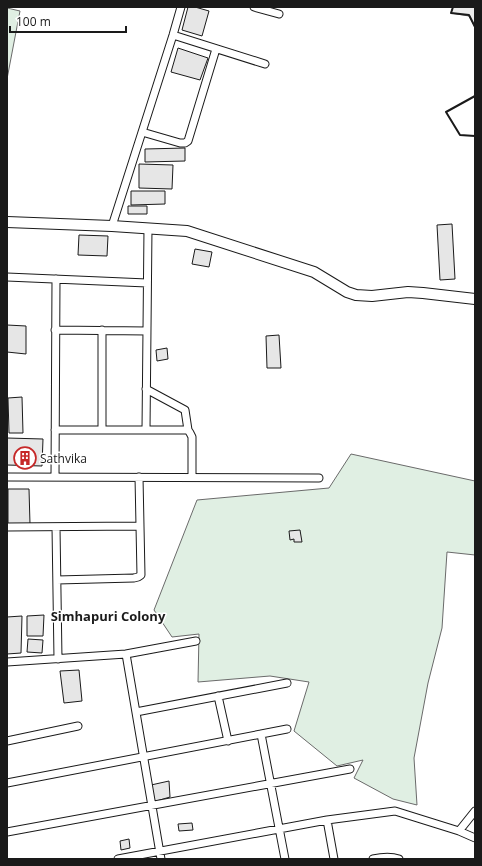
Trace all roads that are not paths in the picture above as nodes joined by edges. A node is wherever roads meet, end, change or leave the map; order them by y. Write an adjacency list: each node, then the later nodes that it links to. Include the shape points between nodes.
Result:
1 (181, 7): 4 (street)
2 (254, 7): 3 (street)
3 (279, 14)
4 (173, 35): 5 (street); 7 (street)
5 (216, 49): 6 (street); 7 (street, via 188,141 180,143)
6 (265, 64)
7 (142, 132): 9 (street)
8 (7, 222): 9 (street)
9 (112, 226): 10 (street)
10 (148, 228): 13 (street); 14 (street, via 187,231 305,268 356,295 408,292)
11 (7, 277): 12 (street)
12 (56, 279): 13 (street); 15 (street)
13 (147, 283): 17 (street)
14 (475, 299)
15 (56, 330): 16 (street); 19 (street)
16 (102, 330): 17 (street); 20 (street)
17 (147, 331): 18 (street)
18 (146, 389): 21 (street); 22 (street, via 185,410)
19 (55, 430): 20 (street); 24 (street)
20 (102, 430): 21 (street)
21 (146, 430): 22 (street)
22 (188, 430): 26 (street, via 192,437)
23 (7, 477): 24 (street)
24 (55, 477): 25 (street)
25 (139, 477): 26 (street); 28 (street)
26 (192, 478): 27 (street)
27 (320, 478)
28 (140, 526): 30 (street); 31 (street, via 141,575 138,577)
29 (7, 527): 30 (street)
30 (56, 527): 31 (street)
31 (57, 580): 34 (street)
32 (196, 642): 33 (street)
33 (126, 654): 34 (street); 38 (street)
34 (58, 659): 35 (street)
35 (7, 662)
36 (287, 683): 37 (street)
37 (218, 696): 38 (street); 43 (street)
38 (136, 712): 44 (street)
39 (78, 726): 42 (street)
40 (287, 730): 41 (street)
41 (261, 734): 43 (street); 47 (street)
42 (7, 741)
43 (228, 741): 44 (street)
44 (144, 757): 46 (street); 48 (street)
45 (350, 768): 47 (street)
46 (7, 783)
47 (270, 783): 48 (street); 51 (street)
48 (152, 805): 53 (street); 55 (street)
49 (475, 811): 52 (street)
50 (327, 820): 51 (street); 52 (street, via 395,811); 59 (street)
51 (279, 829): 55 (street); 58 (street)
52 (459, 831): 54 (street)
53 (7, 832)
54 (475, 838)
55 (160, 851): 56 (street); 57 (street)
56 (118, 859)
57 (161, 859)
58 (285, 859)
59 (334, 859)
60 (373, 859): 61 (street)
61 (399, 859)

